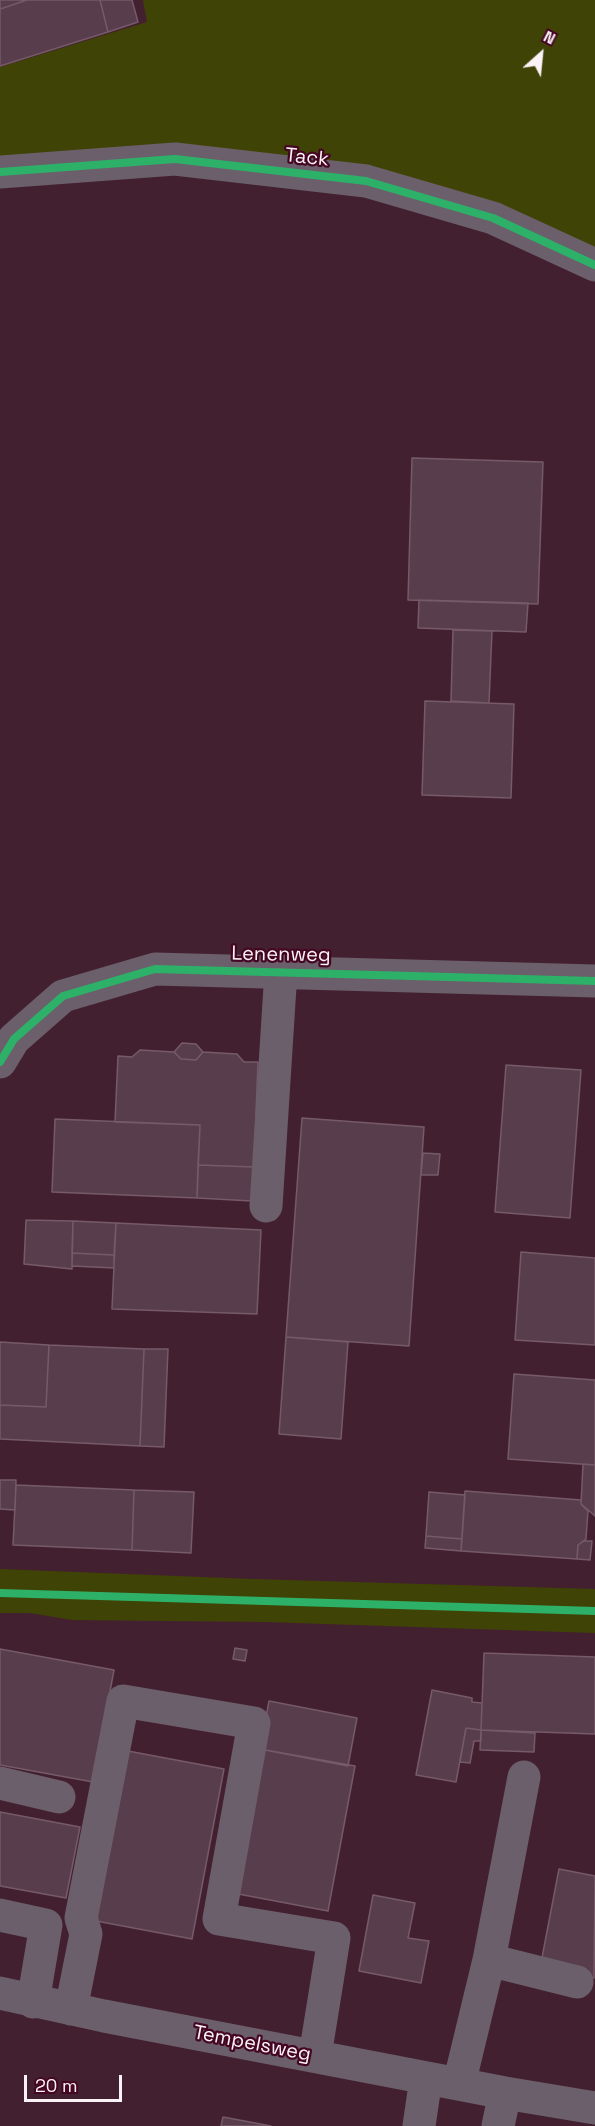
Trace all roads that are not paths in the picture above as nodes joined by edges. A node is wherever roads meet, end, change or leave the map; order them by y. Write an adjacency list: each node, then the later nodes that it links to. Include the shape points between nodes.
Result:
1 (0, 172): 2 (street, Tack, via 175,159 366,181 493,218)
2 (595, 265)
3 (281, 971): 4 (street, Lenenweg); 5 (street, Lenenweg, via 155,969 63,996); 7 (street)
4 (595, 981)
5 (13, 1025): 6 (street, Lenenweg, via 14,1039)
6 (0, 1062)
7 (266, 1206)
8 (524, 1777): 12 (street)
9 (0, 1784): 10 (street)
10 (59, 1797)
11 (0, 1915): 15 (street, via 46,1924)
12 (489, 1960): 13 (street); 19 (street)
13 (577, 1982)
14 (0, 1993): 15 (street, Tempelsweg)
15 (33, 2002): 16 (street, Tempelsweg)
16 (70, 2009): 17 (street, Tempelsweg); 17 (street, via 86,1934 81,1918 123,1701 254,1723 219,1919 334,1938)
17 (315, 2056): 18 (street, Tempelsweg)
18 (426, 2078): 19 (street, Tempelsweg); 22 (street)
19 (459, 2084): 20 (street, Tempelsweg)
20 (504, 2093): 21 (street, Tempelsweg); 23 (street)
21 (595, 2108)
22 (419, 2126)
23 (498, 2126)

